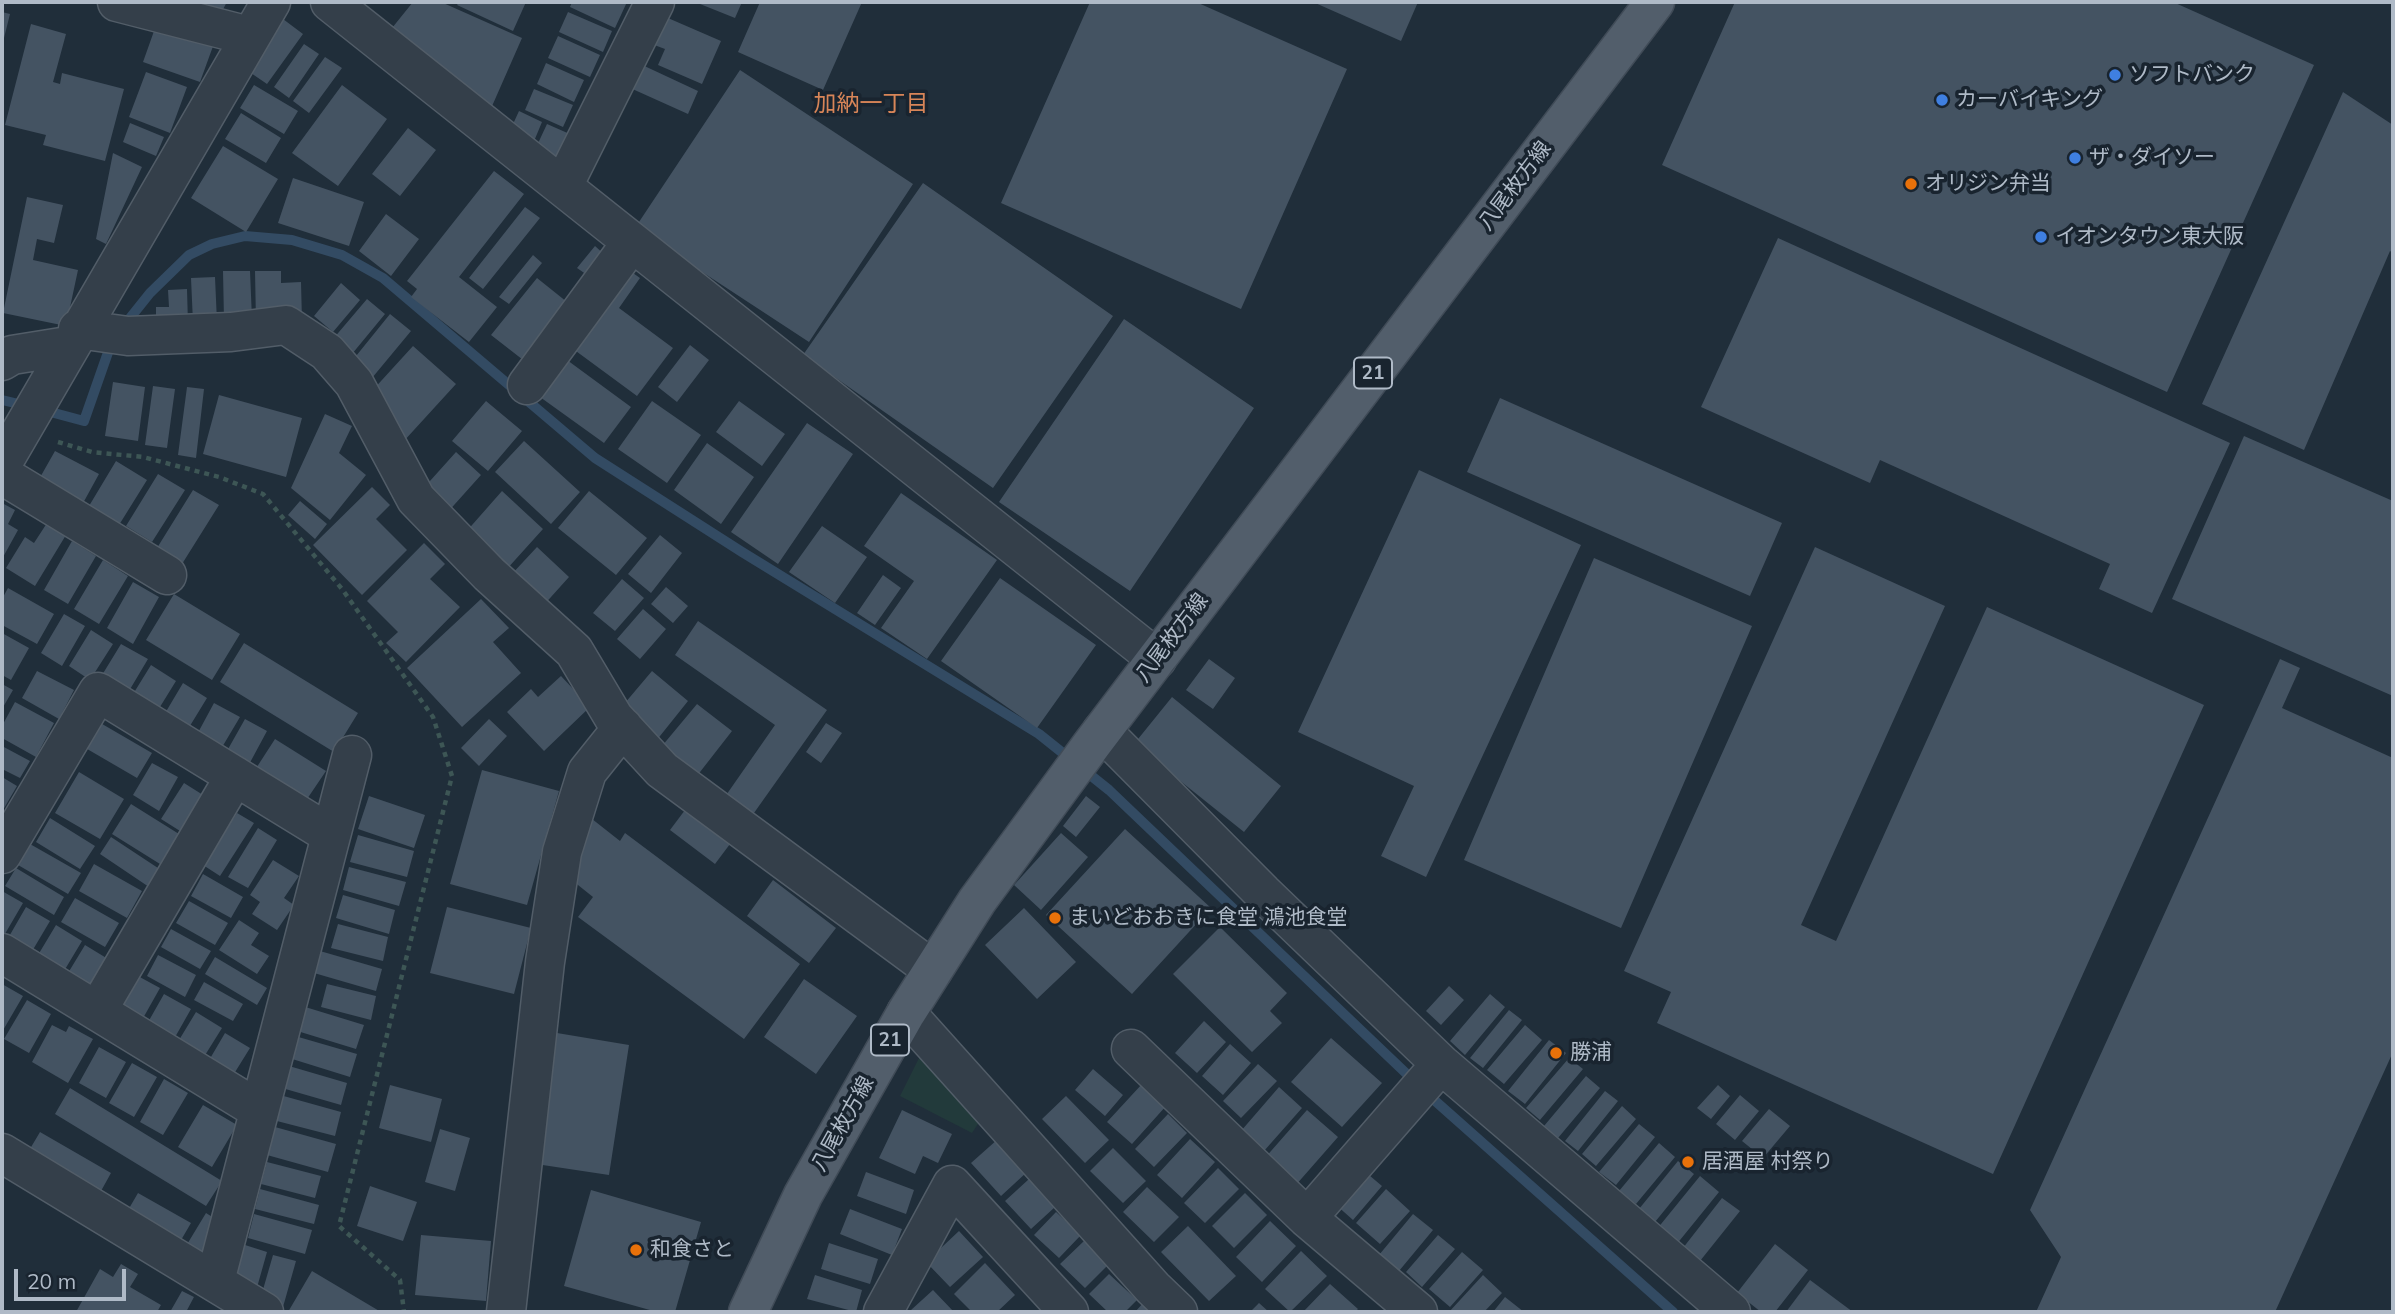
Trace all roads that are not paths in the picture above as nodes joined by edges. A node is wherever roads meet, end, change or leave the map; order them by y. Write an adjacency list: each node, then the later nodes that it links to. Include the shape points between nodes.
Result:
1 (117, 2): 6 (street)
2 (271, 2): 7 (street)
3 (330, 2): 8 (street)
4 (655, 2): 8 (street)
5 (1655, 2): 16 (main road, 八尾枚方線 / 21)
6 (166, 8): 7 (street)
7 (249, 36): 10 (street)
8 (563, 186): 9 (street)
9 (632, 242): 12 (street); 16 (street)
10 (94, 336): 11 (street); 13 (street); 17 (street, via 231,332 286,325 327,352 354,383 416,499 489,575 573,651)
11 (5, 356)
12 (527, 385)
13 (2, 464)
14 (2, 475): 15 (street)
15 (167, 575)
16 (1157, 659): 18 (main road, 八尾枚方線 / 21)
17 (623, 727): 24 (street, via 662,770); 34 (street, via 587,772 562,852 545,962)
18 (1097, 738): 24 (main road, 八尾枚方線 / 21, via 977,901); 28 (street)
19 (352, 755): 21 (street)
20 (235, 776): 21 (street); 22 (street, via 98,692); 25 (street)
21 (331, 835): 29 (street)
22 (2, 854)
23 (2, 953): 25 (street)
24 (933, 970): 26 (main road, 八尾枚方線 / 21)
25 (97, 1011): 29 (street)
26 (906, 1013): 35 (main road, 八尾枚方線 / 21, via 803,1195); 38 (street)
27 (1131, 1049): 31 (street)
28 (1439, 1066): 31 (street); 40 (street)
29 (259, 1110): 32 (street)
30 (2, 1153): 32 (street)
31 (1307, 1218): 39 (street)
32 (215, 1281): 33 (street)
33 (264, 1312)
34 (506, 1312)
35 (748, 1312)
36 (883, 1312): 37 (street, via 952,1185)
37 (1069, 1312)
38 (1178, 1312)
39 (1418, 1312)
40 (1731, 1312)

